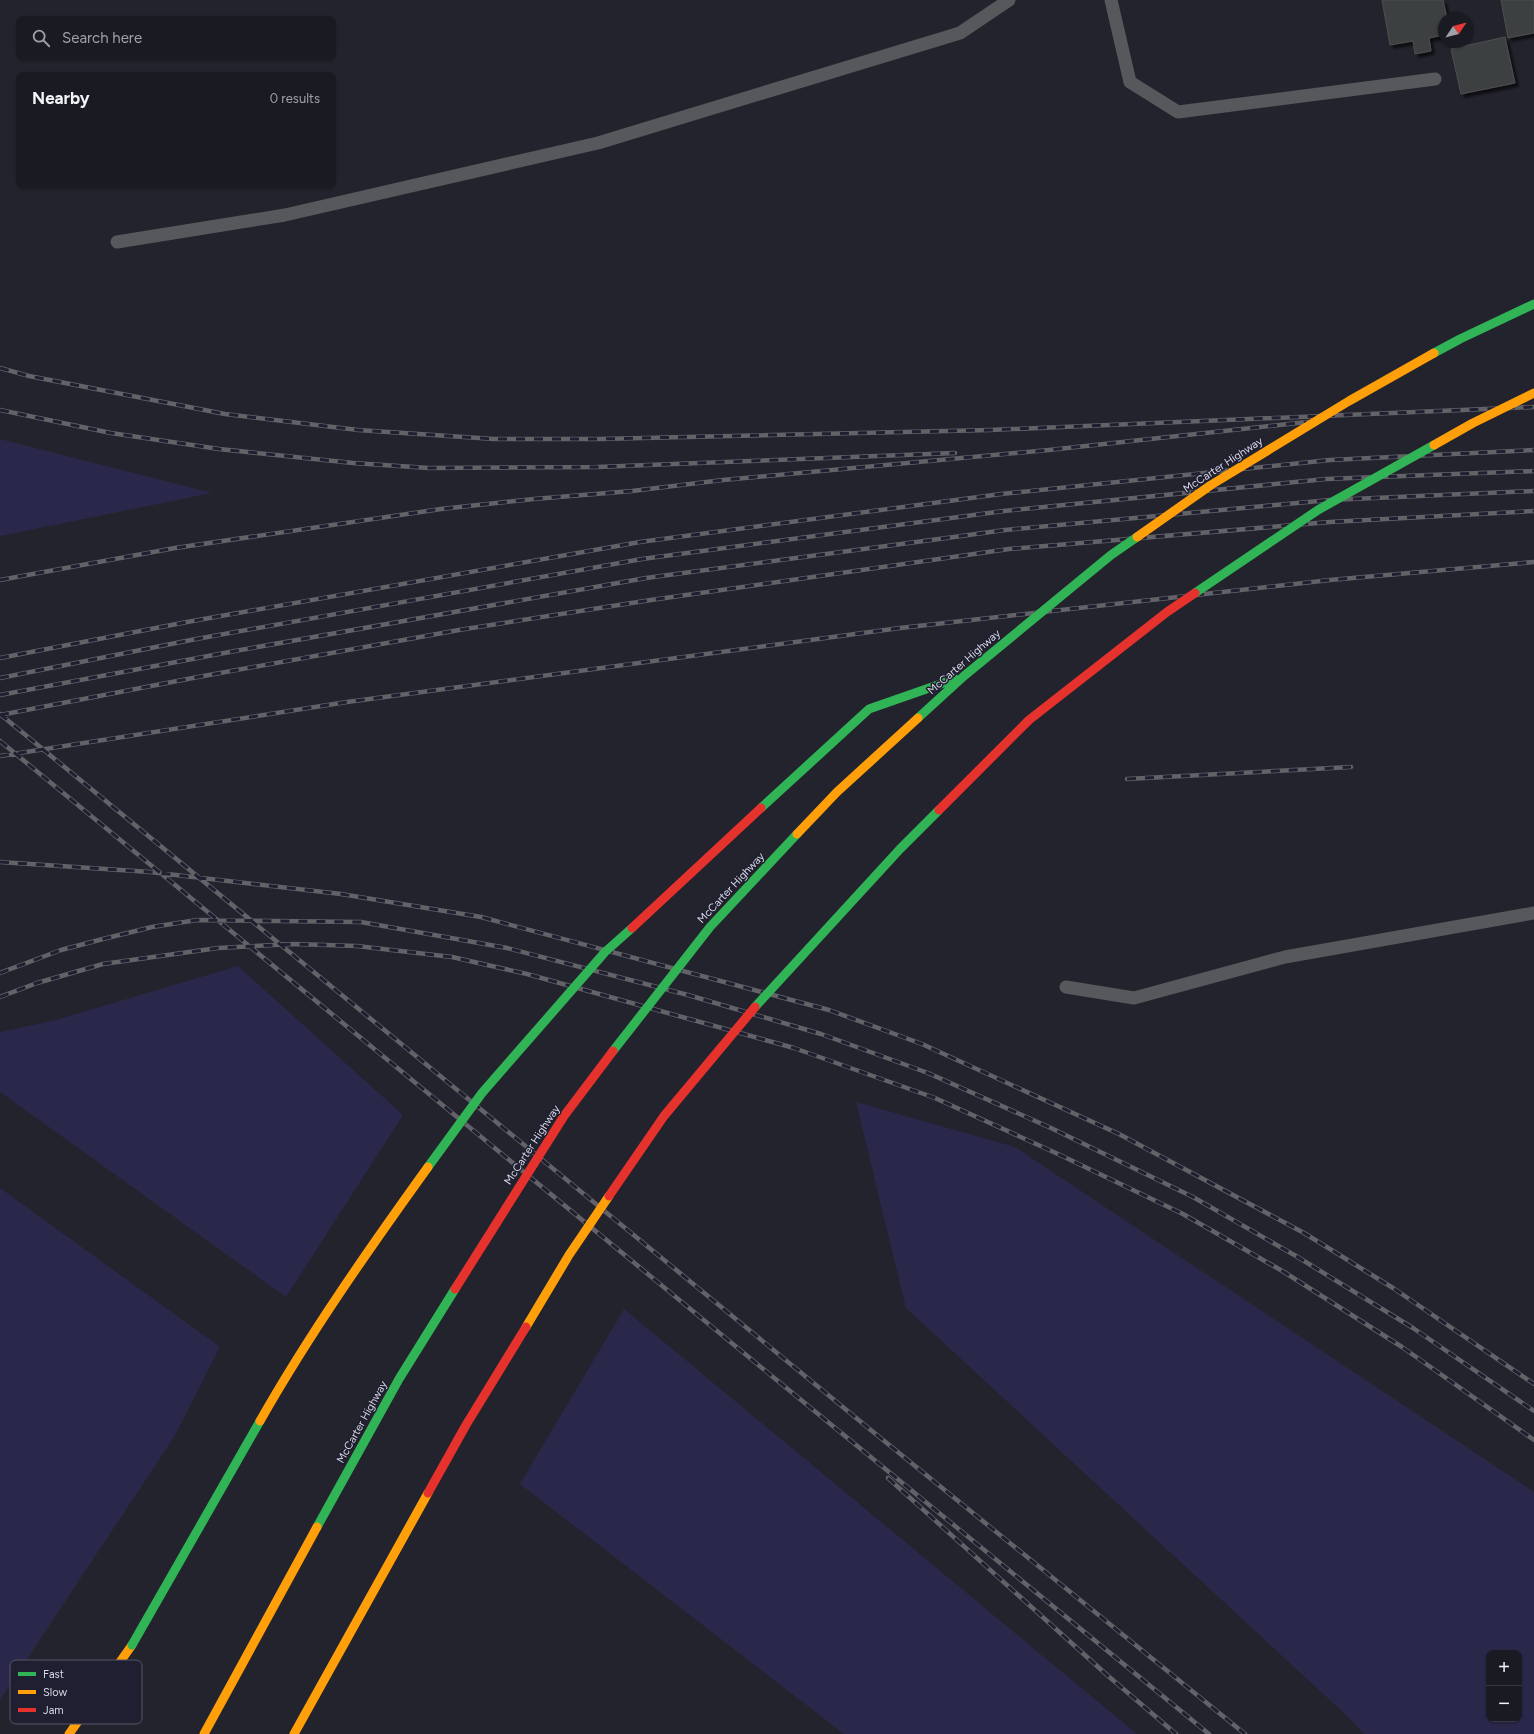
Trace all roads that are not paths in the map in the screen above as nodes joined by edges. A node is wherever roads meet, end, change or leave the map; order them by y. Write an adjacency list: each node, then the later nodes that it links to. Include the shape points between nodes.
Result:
1 (1009, 0): 4 (lane, via 960,33 598,143 285,215)
2 (1111, 0): 3 (lane, via 1130,82 1178,112)
3 (1435, 79)
4 (117, 242)
5 (1534, 304): 7 (highway, McCarter Highway, bridge, via 1460,339 1348,401 1211,485 1111,555)
6 (1534, 393): 16 (highway, bridge, via 1473,423 1318,510 1167,612 1029,720 900,849 774,984 664,1116 569,1255 466,1424)
7 (964, 676): 10 (highway, bridge, via 869,709 605,952 482,1093 377,1237 281,1384); 15 (highway, McCarter Highway, bridge, via 837,792 710,927 634,1021 564,1116 399,1379)
8 (1534, 914): 9 (lane, via 1285,957 1134,998)
9 (1066, 987)
10 (132, 1646): 11 (highway); 12 (highway)
11 (122, 1660)
12 (124, 1660)
13 (76, 1724): 14 (highway)
14 (69, 1734)
15 (204, 1734)
16 (294, 1734)

